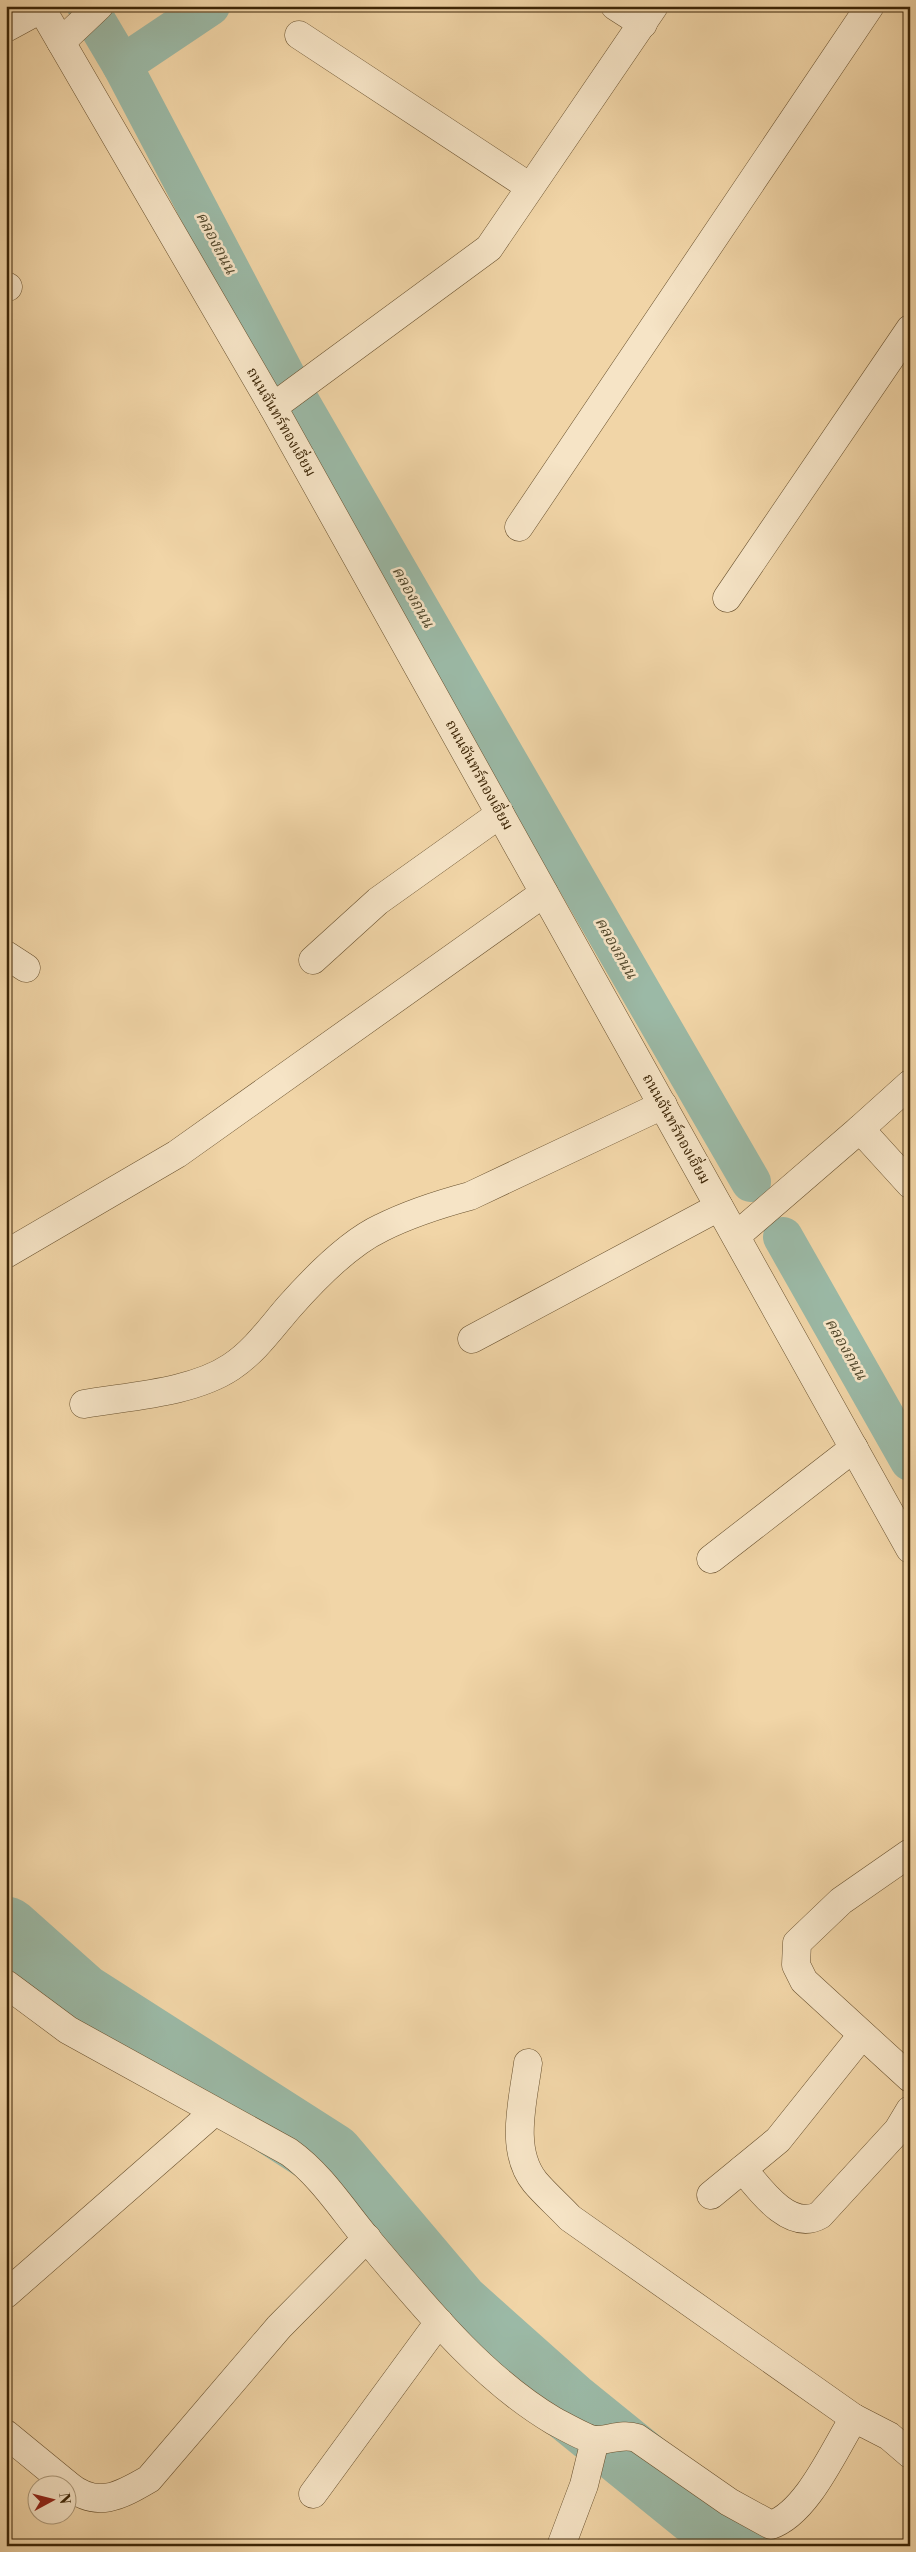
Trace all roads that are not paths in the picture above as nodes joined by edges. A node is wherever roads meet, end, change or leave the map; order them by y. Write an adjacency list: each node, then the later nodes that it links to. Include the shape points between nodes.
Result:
1 (615, 6): 5 (street)
2 (870, 6): 12 (street)
3 (40, 8): 6 (street); 8 (street, ถนนจันทร์ทองเอี่ยม)
4 (90, 14): 8 (street)
5 (648, 15): 9 (street)
6 (6, 28)
7 (299, 35): 9 (street)
8 (60, 42): 11 (street, ถนนจันทร์ทองเอี่ยม)
9 (530, 187): 11 (street, via 489,248)
10 (910, 329): 13 (street)
11 (273, 407): 14 (street, ถนนจันทร์ทองเอี่ยม)
12 (519, 527)
13 (726, 598)
14 (500, 814): 15 (street, ถนนจันทร์ทองเอี่ยม); 16 (street, via 378,901)
15 (544, 893): 18 (street, ถนนจันทร์ทองเอี่ยม); 23 (street, via 177,1154)
16 (313, 960)
17 (910, 1084): 19 (street)
18 (663, 1105): 21 (street, ถนนจันทร์ทองเอี่ยม); 25 (street, via 470,1196 379,1229 344,1254 289,1307 253,1349 230,1368 174,1388)
19 (860, 1130): 20 (street); 22 (street)
20 (910, 1184)
21 (719, 1207): 22 (street, ถนนจันทร์ทองเอี่ยม); 24 (street)
22 (736, 1236): 26 (street, ถนนจันทร์ทองเอี่ยม)
23 (6, 1254)
24 (472, 1339)
25 (84, 1404)
26 (854, 1448): 27 (street, ถนนจันทร์ทองเอี่ยม); 28 (street)
27 (910, 1549)
28 (711, 1559)
29 (910, 1853): 31 (street, via 841,1901 796,1943 796,1965 804,1981)
30 (6, 1984): 35 (street, via 68,2030)
31 (862, 2035): 33 (street); 36 (street, via 778,2140)
32 (528, 2063): 41 (street, via 520,2125 522,2157 534,2181 570,2218)
33 (910, 2078)
34 (910, 2110): 36 (street, via 898,2130 820,2215 811,2220 795,2218 769,2201)
35 (214, 2112): 38 (street, via 309,2166); 39 (street)
36 (742, 2169): 37 (street)
37 (712, 2195)
38 (367, 2238): 40 (street); 46 (street, via 279,2327 149,2479 110,2498 91,2498)
39 (6, 2294)
40 (439, 2322): 43 (street, via 511,2392 556,2421); 47 (street)
41 (854, 2418): 43 (street, via 806,2497 783,2521 771,2525 730,2502 631,2436); 44 (street, via 889,2436)
42 (6, 2434): 45 (street)
43 (597, 2439): 48 (street)
44 (910, 2454)
45 (54, 2474)
46 (78, 2492)
47 (313, 2494)
48 (561, 2546)

